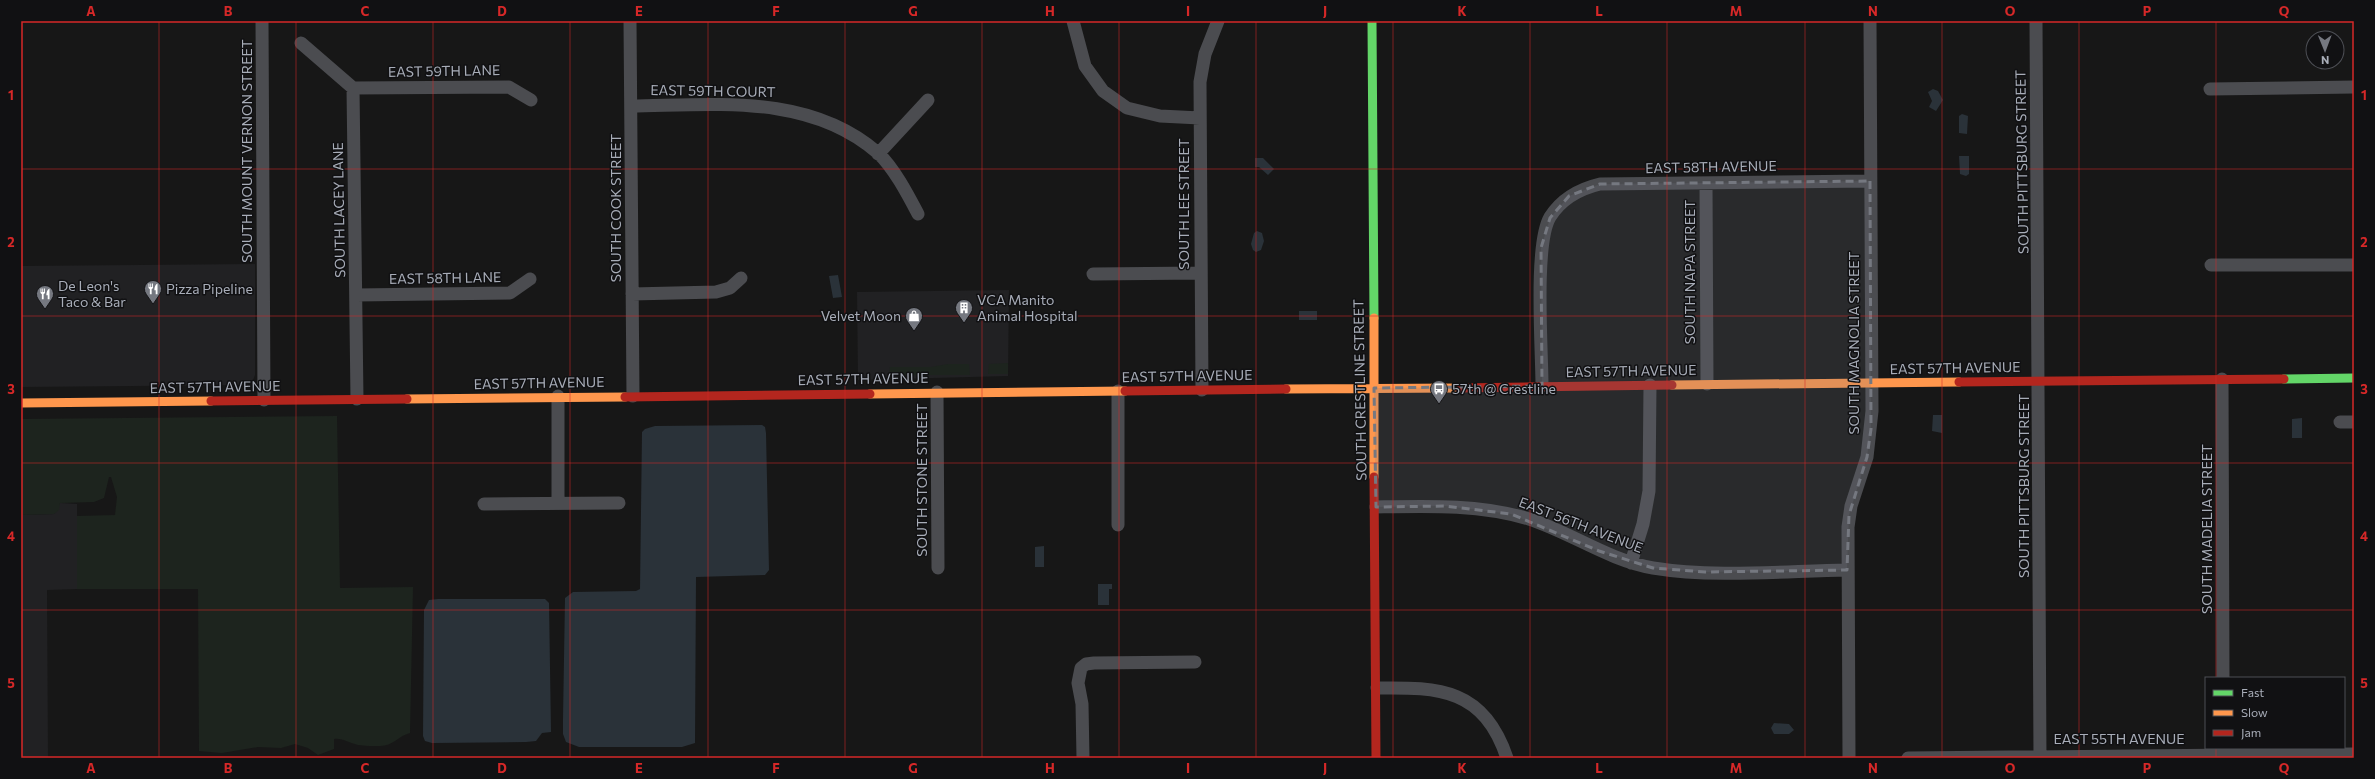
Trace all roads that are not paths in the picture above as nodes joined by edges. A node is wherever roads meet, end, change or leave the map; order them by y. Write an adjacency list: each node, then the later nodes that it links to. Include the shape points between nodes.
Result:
1 (262, 21): 42 (street, SOUTH MOUNT VERNON STREET)
2 (630, 21): 14 (street, SOUTH COOK STREET)
3 (1073, 21): 15 (street, via 1085,66 1104,91 1127,108 1160,116)
4 (1218, 21): 15 (street, SOUTH LEE STREET, via 1209,40 1201,69)
5 (1372, 21): 35 (main road, SOUTH CRESTLINE STREET)
6 (1870, 21): 17 (street, SOUTH MAGNOLIA STREET)
7 (2036, 21): 30 (street, SOUTH PITTSBURG STREET)
8 (301, 43): 10 (street)
9 (2354, 87): 11 (street)
10 (353, 88): 12 (street, EAST 59TH LANE, via 509,87); 27 (street, SOUTH LACEY LANE)
11 (2210, 89)
12 (531, 100)
13 (928, 100): 16 (street)
14 (631, 106): 16 (street, EAST 59TH COURT, via 723,105 785,108 839,128); 26 (street, SOUTH COOK STREET)
15 (1200, 118): 22 (street, SOUTH LEE STREET)
16 (878, 154): 19 (street, EAST 59TH COURT)
17 (1870, 180): 18 (street, EAST 58TH AVENUE); 31 (street, SOUTH MAGNOLIA STREET)
18 (1706, 184): 32 (street, SOUTH NAPA STREET); 34 (street, EAST 58TH AVENUE, via 1600,184 1578,191 1559,206 1547,224 1541,248)
19 (918, 214)
20 (2211, 264): 21 (street)
21 (2354, 265)
22 (1201, 273): 23 (street); 36 (street, SOUTH LEE STREET)
23 (1093, 274)
24 (741, 278): 26 (street, via 730,288 716,292)
25 (530, 279): 27 (street, EAST 58TH LANE, via 510,293)
26 (632, 294): 40 (street, SOUTH COOK STREET)
27 (356, 295): 41 (street, SOUTH LACEY LANE)
28 (2354, 378): 29 (main road, EAST 57TH AVENUE)
29 (2222, 379): 30 (main road, EAST 57TH AVENUE); 55 (street, SOUTH MADELIA STREET)
30 (2040, 381): 31 (main road, EAST 57TH AVENUE); 59 (street, SOUTH PITTSBURG STREET)
31 (1872, 383): 32 (main road, EAST 57TH AVENUE); 53 (street, SOUTH MAGNOLIA STREET, via 1871,429 1867,457 1849,515)
32 (1707, 384): 33 (main road, EAST 57TH AVENUE)
33 (1650, 385): 34 (main road, EAST 57TH AVENUE); 51 (street, via 1649,490 1643,524)
34 (1542, 386): 35 (main road, EAST 57TH AVENUE)
35 (1374, 388): 36 (main road, EAST 57TH AVENUE); 49 (main road, SOUTH CRESTLINE STREET)
36 (1202, 390): 37 (main road, EAST 57TH AVENUE)
37 (1118, 391): 38 (main road, EAST 57TH AVENUE); 50 (street)
38 (937, 392): 40 (main road, EAST 57TH AVENUE); 52 (street, SOUTH STONE STREET)
39 (558, 396): 40 (main road, EAST 57TH AVENUE); 41 (main road, EAST 57TH AVENUE); 46 (street)
40 (633, 396)
41 (357, 399): 42 (main road, EAST 57TH AVENUE)
42 (264, 400): 43 (main road, EAST 57TH AVENUE)
43 (21, 403)
44 (2340, 422): 45 (street)
45 (2354, 422)
46 (558, 503): 47 (street); 48 (street)
47 (619, 503)
48 (484, 504)
49 (1376, 507): 51 (street, EAST 56TH AVENUE, via 1445,506 1512,514); 56 (main road, SOUTH CRESTLINE STREET)
50 (1118, 525)
51 (1631, 562): 53 (street, EAST 56TH AVENUE, via 1653,568 1705,572)
52 (938, 568)
53 (1847, 570): 63 (street, SOUTH MAGNOLIA STREET)
54 (1195, 662): 60 (street, via 1094,663 1081,668 1078,683 1082,704)
55 (2223, 677)
56 (1377, 688): 61 (main road, SOUTH CRESTLINE STREET); 62 (street, via 1424,687 1453,694 1479,711 1491,725)
57 (2223, 753): 58 (street, EAST 55TH AVENUE); 59 (street, EAST 55TH AVENUE)
58 (2354, 754)
59 (2040, 757): 64 (street, EAST 55TH AVENUE)
60 (1083, 758)
61 (1376, 758)
62 (1507, 758)
63 (1849, 758)
64 (1908, 758)

